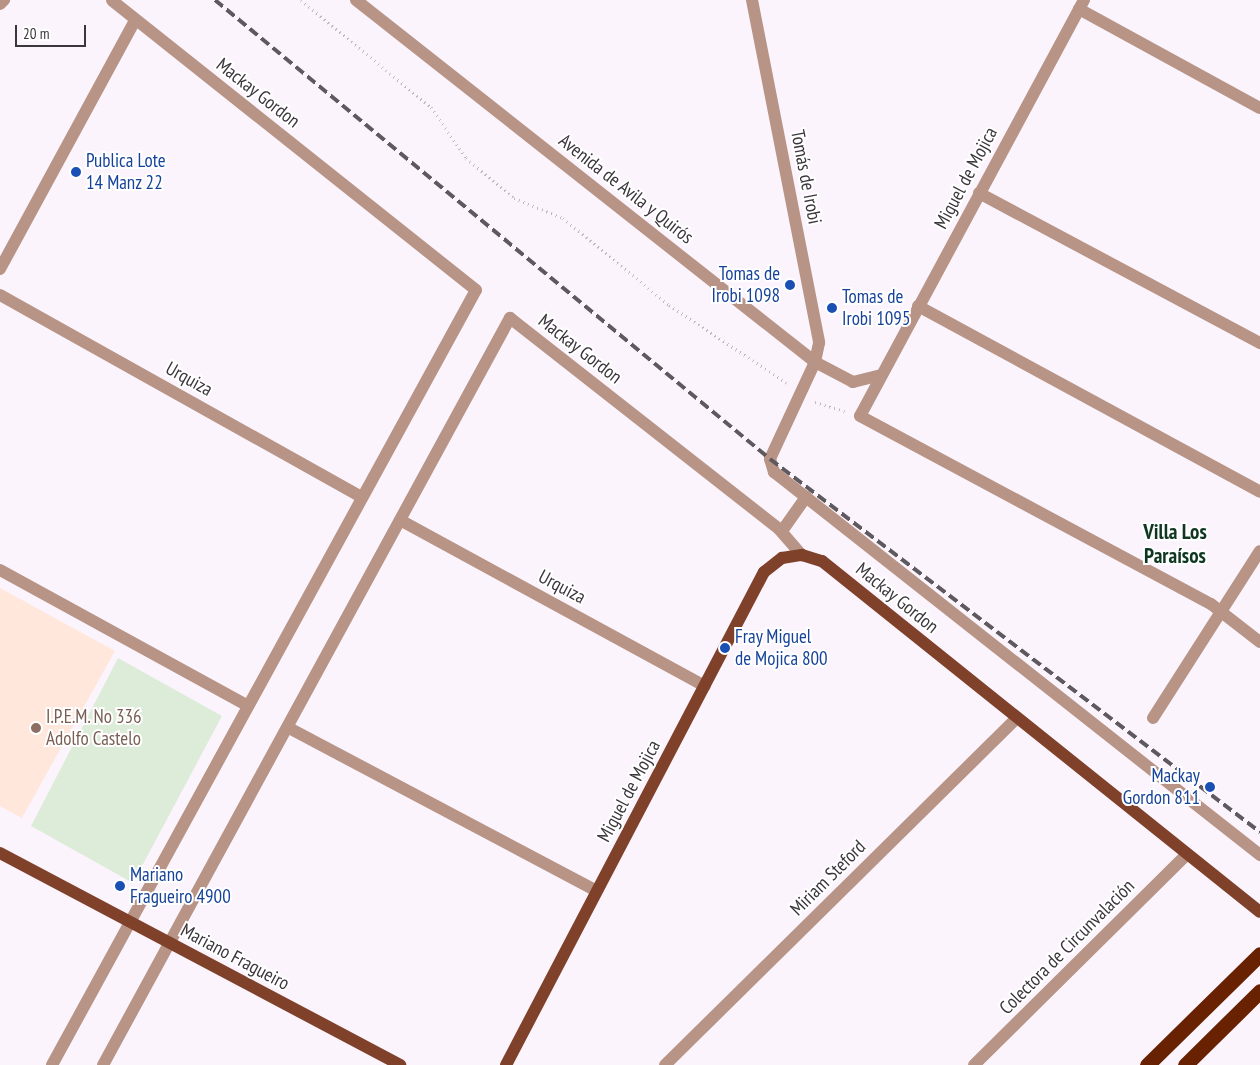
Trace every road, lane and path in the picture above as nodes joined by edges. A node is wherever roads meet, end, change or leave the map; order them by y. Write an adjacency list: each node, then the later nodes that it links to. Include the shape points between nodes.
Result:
1 (4, 0): 6 (street)
2 (112, 0): 8 (street, Mackay Gordon)
3 (301, 0): 17 (path, via 431,107 466,158 514,198 563,218 670,305)
4 (356, 0): 15 (street, Avenida de Avila y Quirós)
5 (752, 0): 15 (street, Tomás de Irobi, via 819,343)
6 (0, 4)
7 (1081, 5): 9 (street); 10 (street, Miguel de Mojica)
8 (135, 20): 11 (street); 20 (street, Mackay Gordon, via 476,290)
9 (1260, 108)
10 (979, 193): 13 (street, Miguel de Mojica); 14 (street)
11 (0, 269)
12 (0, 295): 20 (street, Urquiza)
13 (918, 306): 16 (street, Miguel de Mojica); 19 (street)
14 (1260, 343)
15 (815, 362): 16 (street, Avenida de Avila y Quirós, via 853,382); 17 (street, Tomás de Irobi)
16 (881, 375): 18 (street, Miguel de Mojica)
17 (801, 393): 18 (path, via 816,403); 21 (street, Tomás de Irobi, via 770,459 774,472)
18 (860, 416): 27 (street)
19 (1260, 492)
20 (360, 496): 30 (street)
21 (806, 497): 23 (street); 36 (street, Tomás de Irobi)
22 (400, 520): 23 (street, Mackay Gordon, via 510,318); 29 (street, Urquiza); 33 (street)
23 (782, 531): 25 (street, Mackay Gordon)
24 (1260, 551): 27 (street)
25 (802, 555): 29 (main road, Miguel de Mojica, via 782,558 764,572); 31 (main road, Mackay Gordon, via 822,561)
26 (0, 570): 30 (street)
27 (1223, 613): 28 (street); 32 (street)
28 (1260, 642)
29 (706, 686): 37 (main road, Miguel de Mojica)
30 (248, 706): 39 (street)
31 (1018, 718): 35 (main road, Mackay Gordon); 47 (street, Miriam Steford)
32 (1153, 718)
33 (289, 728): 37 (street); 40 (street)
34 (0, 853): 39 (main road, Mariano Fragueiro)
35 (1186, 855): 38 (main road, Mackay Gordon); 48 (street, Colectora de Circunvalación)
36 (1260, 855)
37 (597, 891): 46 (main road, Miguel de Mojica)
38 (1260, 912)
39 (130, 924): 40 (main road, Mariano Fragueiro); 43 (street)
40 (171, 944): 44 (street); 45 (main road, Mariano Fragueiro)
41 (1260, 954): 49 (highway)
42 (1260, 991): 50 (highway)
43 (52, 1065)
44 (103, 1065)
45 (400, 1065)
46 (506, 1065)
47 (665, 1065)
48 (974, 1065)
49 (1147, 1065)
50 (1185, 1065)

